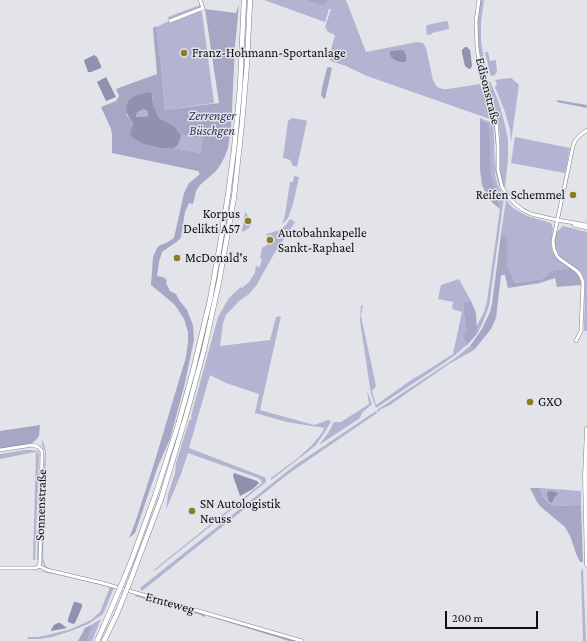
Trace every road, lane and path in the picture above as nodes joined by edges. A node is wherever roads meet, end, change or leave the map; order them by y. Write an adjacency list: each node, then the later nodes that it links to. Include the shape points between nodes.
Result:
1 (200, 0): 5 (street, via 203,8)
2 (244, 0): 16 (highway, bridge, via 240,83 226,209 193,372 153,503)
3 (250, 0): 17 (highway, bridge, via 247,63 234,197 204,350 161,499)
4 (479, 0): 7 (street, Edisonstraße, via 476,21 477,48 481,73 496,120 500,180 515,204 531,214)
5 (170, 21)
6 (587, 130): 7 (street, via 575,140)
7 (557, 220): 8 (street, Edisonstraße); 9 (street, Edisonstraße); 10 (street, via 553,241 555,252 560,259 577,271 583,282 581,332)
8 (587, 225)
9 (587, 228)
10 (576, 341)
11 (587, 429): 13 (main road)
12 (0, 450): 14 (street, Sonnenstraße, via 33,445 42,451)
13 (587, 565)
14 (39, 566): 15 (street); 18 (street, Ernteweg)
15 (0, 568)
16 (97, 641)
17 (104, 641)
18 (302, 641)

